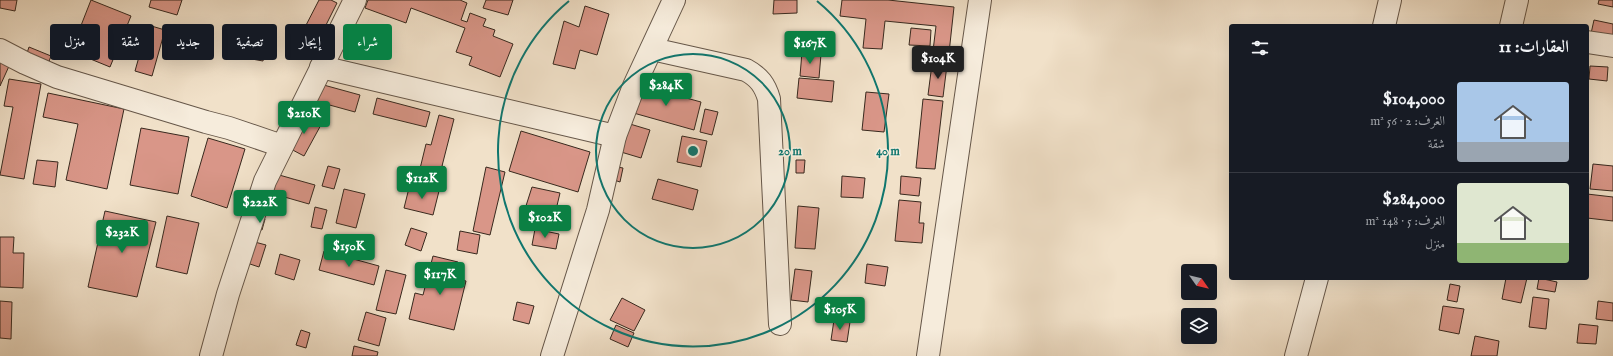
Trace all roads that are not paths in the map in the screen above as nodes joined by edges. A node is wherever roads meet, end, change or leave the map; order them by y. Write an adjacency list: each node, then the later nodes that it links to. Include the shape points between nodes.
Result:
1 (355, 0): 12 (street)
2 (674, 0): 10 (street)
3 (980, 0): 19 (street)
4 (1390, 0): 6 (street)
5 (1517, 0): 7 (street)
6 (1384, 24)
7 (1511, 24)
8 (1589, 42): 9 (street)
9 (1613, 46)
10 (652, 49): 13 (street, via 634,86); 16 (street, via 746,70 756,75 763,83 769,99)
11 (0, 50): 14 (street, via 57,77)
12 (321, 67): 13 (street); 14 (street)
13 (615, 136): 18 (street, via 598,210)
14 (282, 146): 17 (street, via 266,181 228,294)
15 (1316, 280): 20 (street)
16 (780, 324)
17 (211, 356)
18 (552, 356)
19 (928, 356)
20 (1296, 356)

